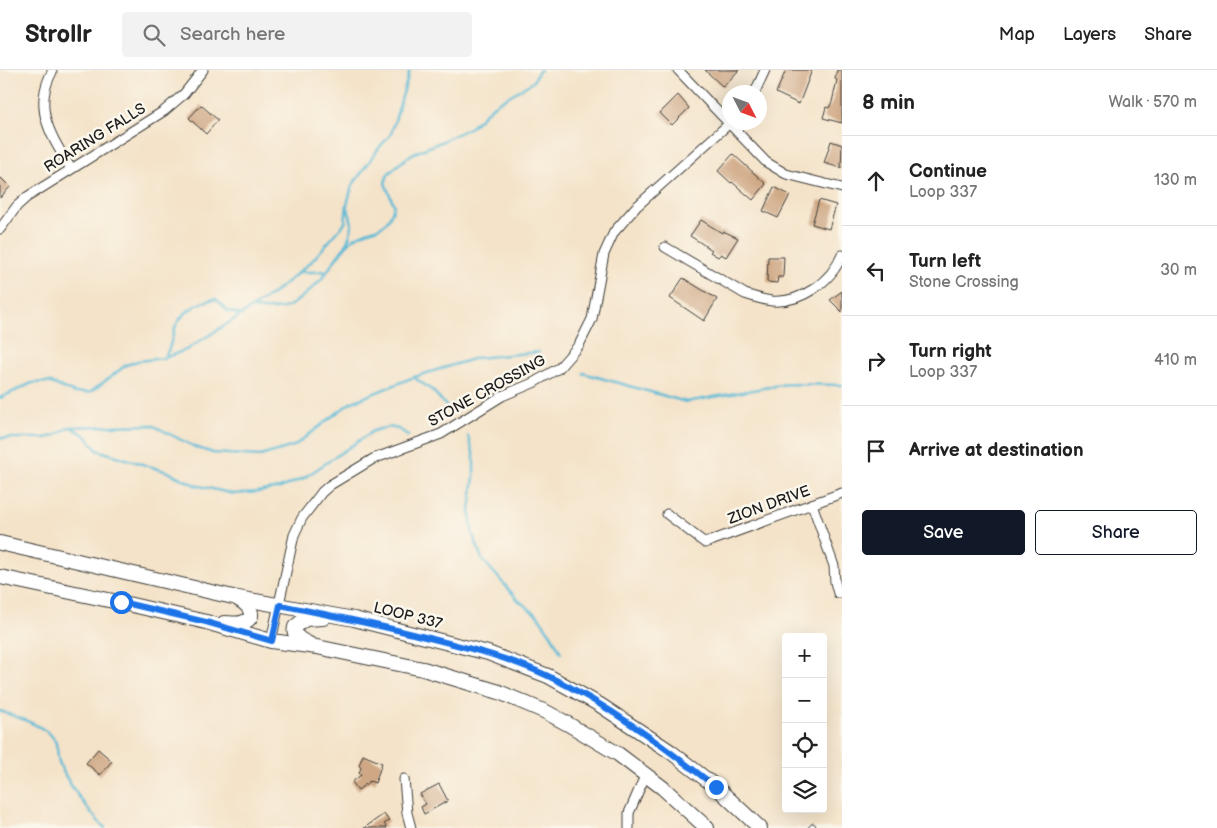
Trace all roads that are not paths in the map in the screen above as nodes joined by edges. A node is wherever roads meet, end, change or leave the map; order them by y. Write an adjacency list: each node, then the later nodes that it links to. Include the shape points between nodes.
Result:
1 (203, 70): 9 (street, ROARING FALLS, via 184,94 164,111)
2 (678, 70): 6 (street)
3 (765, 70): 5 (street)
4 (52, 72): 9 (street, via 46,84 45,114 53,138)
5 (758, 85)
6 (722, 115)
7 (722, 130): 21 (street, STONE CROSSING, via 636,207 614,232 604,254 592,319 580,345 559,368 502,396 456,427 373,459 322,492 302,518 294,535)
8 (736, 130): 10 (street, via 777,170)
9 (71, 169): 11 (street, ROARING FALLS, via 27,197)
10 (842, 188)
11 (0, 228)
12 (665, 247): 13 (street, via 746,294 773,301 800,297 813,289 828,277)
13 (842, 255)
14 (842, 493): 15 (street, ZION DRIVE)
15 (812, 504): 16 (street, ZION DRIVE, via 705,543); 19 (street)
16 (667, 514)
17 (0, 544): 20 (main road, LOOP 337)
18 (0, 577): 23 (main road)
19 (840, 593)
20 (233, 597): 21 (main road, LOOP 337); 23 (main road, via 250,607 249,619 237,624)
21 (280, 605): 22 (main road, LOOP 337); 24 (street, STONE CROSSING)
22 (354, 619): 25 (main road, via 314,618 297,624 294,630 297,637); 31 (main road, LOOP 337, via 488,652 548,676 600,705 671,752 716,787)
23 (206, 622): 24 (main road)
24 (272, 641): 25 (main road)
25 (317, 647): 26 (main road, via 423,669 516,699 568,724 618,754)
26 (646, 776): 29 (street, via 629,813); 30 (main road)
27 (404, 779): 28 (street, via 406,813)
28 (411, 828)
29 (629, 828)
30 (707, 828)
31 (760, 828)

